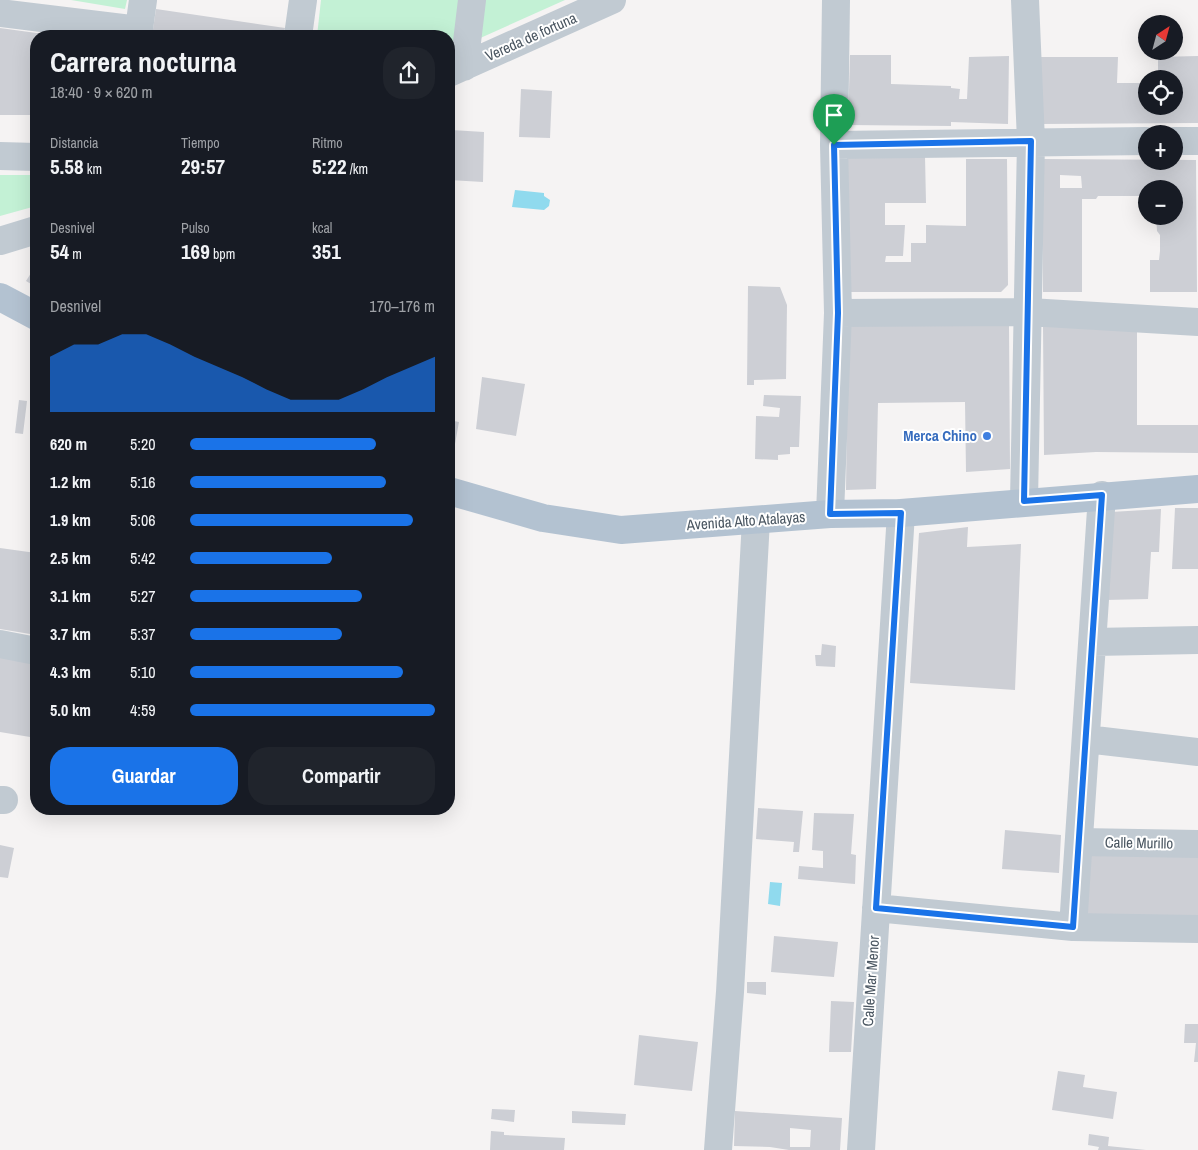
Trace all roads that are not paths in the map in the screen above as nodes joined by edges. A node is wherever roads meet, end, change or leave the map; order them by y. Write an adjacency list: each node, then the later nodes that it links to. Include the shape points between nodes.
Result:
1 (143, 0): 9 (street)
2 (303, 0): 10 (street)
3 (472, 0): 11 (street)
4 (612, 0): 11 (street, Vereda de fortuna)
5 (836, 0): 16 (street)
6 (1025, 0): 12 (street)
7 (0, 13): 8 (street)
8 (117, 30)
9 (138, 30)
10 (299, 30)
11 (456, 70)
12 (1031, 141): 13 (street); 16 (street); 22 (street)
13 (1138, 141)
14 (1183, 141): 15 (street)
15 (1198, 141)
16 (834, 145): 24 (street)
17 (0, 156): 18 (street)
18 (30, 157)
19 (30, 232): 20 (street)
20 (0, 241)
21 (0, 297): 23 (main road)
22 (1029, 312): 24 (street); 25 (street); 29 (street)
23 (30, 313)
24 (838, 313): 31 (street)
25 (1198, 322)
26 (1198, 488): 28 (main road, Avenida Alto Atalayas)
27 (455, 493): 32 (main road, Avenida Alto Atalayas, via 543,518 621,530)
28 (1102, 495): 29 (main road, Avenida Alto Atalayas); 34 (street)
29 (1024, 501): 30 (main road, Avenida Alto Atalayas)
30 (901, 513): 31 (main road, Avenida Alto Atalayas); 41 (street, Calle Mar Menor)
31 (830, 514): 32 (main road, Avenida Alto Atalayas)
32 (756, 520): 44 (street)
33 (1198, 640): 34 (street)
34 (1093, 642): 37 (street)
35 (0, 644): 36 (street)
36 (30, 650)
37 (1086, 739): 38 (street); 39 (street)
38 (1198, 752)
39 (1079, 842): 40 (street, Calle Murillo); 42 (street)
40 (1198, 844)
41 (876, 908): 42 (street); 45 (street, Calle Mar Menor)
42 (1073, 927): 43 (street)
43 (1198, 929)
44 (718, 1150)
45 (861, 1150)

